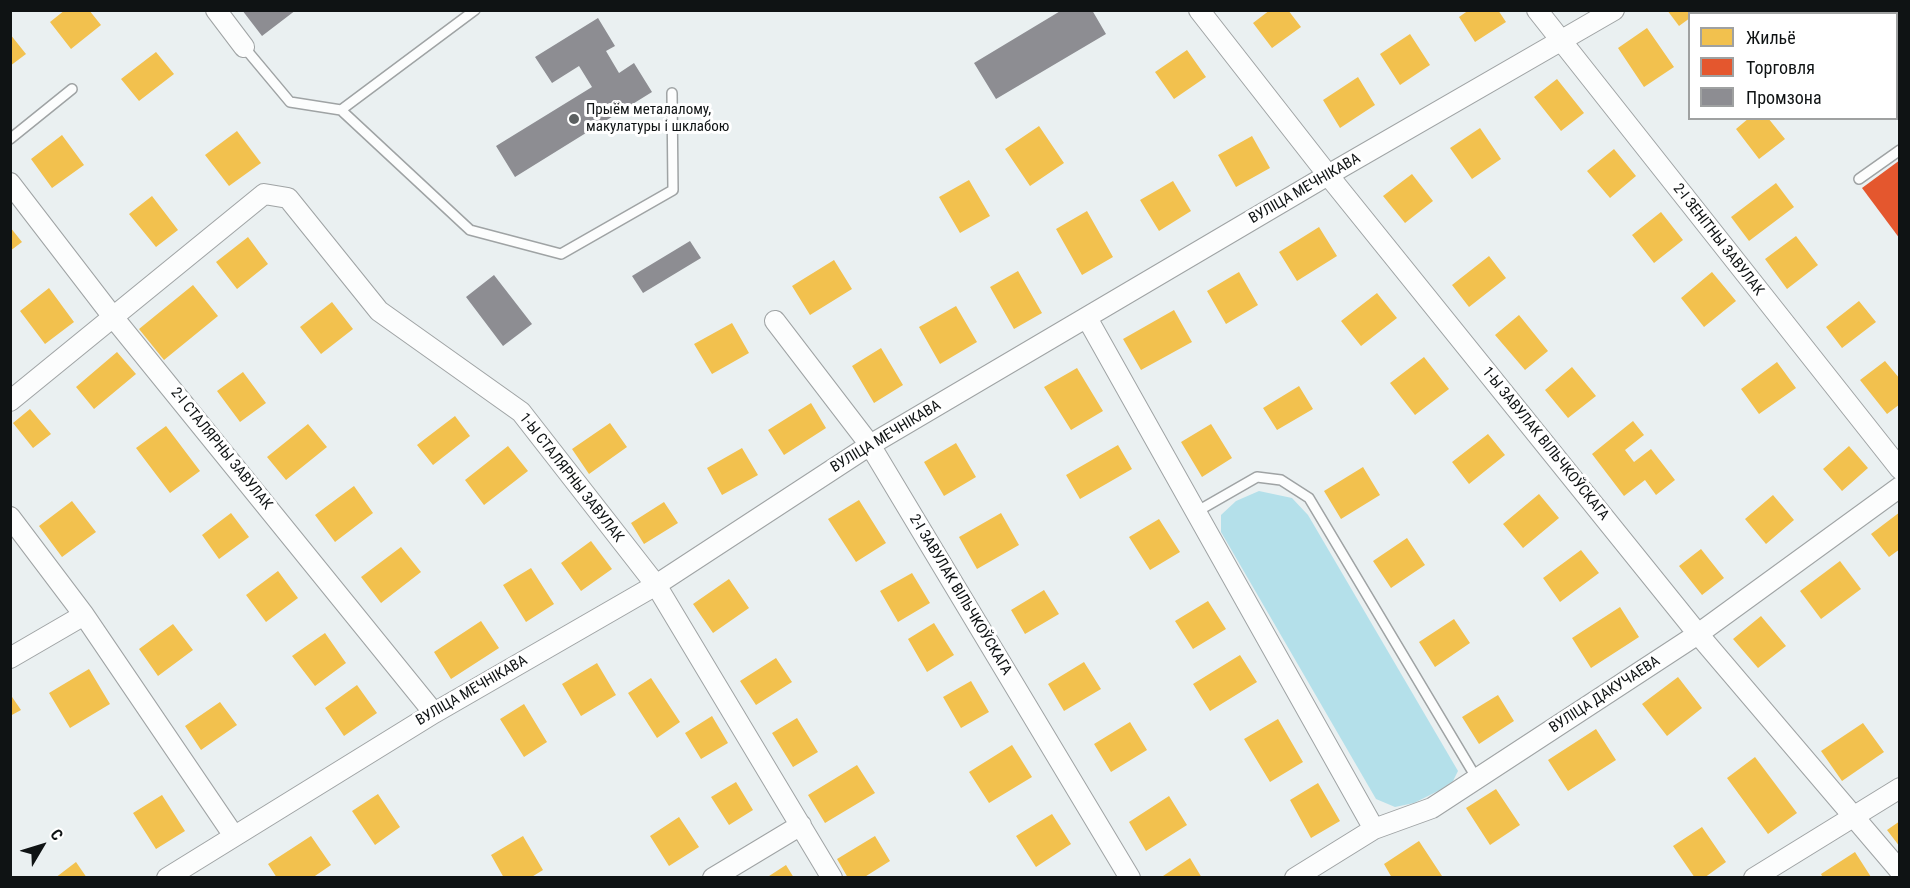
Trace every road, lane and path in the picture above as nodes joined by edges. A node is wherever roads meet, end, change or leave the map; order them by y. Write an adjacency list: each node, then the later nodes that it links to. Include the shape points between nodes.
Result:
1 (216, 10): 7 (street)
2 (475, 10): 10 (lane)
3 (1199, 10): 13 (street, 1-Ы ЗАВУЛАК ВІЛЬЧКОЎСКАГА)
4 (1537, 10): 6 (street, 2-І ЗЕНІТНЫ ЗАВУЛАК)
5 (1614, 10): 6 (street, ВУЛІЦА МЕЧНІКАВА)
6 (1562, 42): 13 (street, ВУЛІЦА МЕЧНІКАВА); 21 (street, 2-І ЗЕНІТНЫ ЗАВУЛАК)
7 (244, 47): 10 (lane, via 290,102)
8 (72, 88): 11 (lane)
9 (672, 93): 10 (lane, via 673,190 561,254 471,230)
10 (341, 110)
11 (10, 139)
12 (1899, 150): 14 (lane)
13 (1328, 175): 17 (street, ВУЛІЦА МЕЧНІКАВА); 27 (street, 1-Ы ЗАВУЛАК ВІЛЬЧКОЎСКАГА)
14 (1858, 179)
15 (10, 183): 16 (street, 2-І СТАЛЯРНЫ ЗАВУЛАК)
16 (113, 316): 19 (street, 1-Ы СТАЛЯРНЫ ЗАВУЛАК); 25 (street, 1-Ы СТАЛЯРНЫ ЗАВУЛАК, via 264,194 288,198 379,311 521,412); 29 (street, 2-І СТАЛЯРНЫ ЗАВУЛАК)
17 (1087, 318): 20 (street, ВУЛІЦА МЕЧНІКАВА); 23 (street)
18 (775, 321): 20 (street, 2-І ЗАВУЛАК ВІЛЬЧКОЎСКАГА)
19 (10, 401)
20 (870, 445): 25 (street, ВУЛІЦА МЕЧНІКАВА); 40 (street, 2-І ЗАВУЛАК ВІЛЬЧКОЎСКАГА)
21 (1899, 469)
22 (1899, 487): 27 (street, ВУЛІЦА ДАКУЧАЕВА)
23 (1196, 512): 30 (lane, via 1257,477 1281,480 1309,498); 34 (street)
24 (10, 517): 26 (street)
25 (656, 585): 29 (street, ВУЛІЦА МЕЧНІКАВА); 33 (street, 1-Ы СТАЛЯРНЫ ЗАВУЛАК)
26 (84, 615): 28 (street); 35 (street)
27 (1698, 634): 30 (street, ВУЛІЦА ДАКУЧАЕВА); 32 (street, 1-Ы ЗАВУЛАК ВІЛЬЧКОЎСКАГА)
28 (10, 658)
29 (434, 713): 35 (street, ВУЛІЦА МЕЧНІКАВА)
30 (1477, 779): 34 (street, ВУЛІЦА ДАКУЧАЕВА, via 1432,808)
31 (1899, 788): 32 (street)
32 (1852, 817): 36 (street, 1-Ы ЗАВУЛАК ВІЛЬЧКОЎСКАГА); 42 (street)
33 (801, 825): 38 (street); 39 (street, 1-Ы СТАЛЯРНЫ ЗАВУЛАК)
34 (1374, 829): 41 (street, ВУЛІЦА ДАКУЧАЕВА)
35 (234, 836): 37 (street, ВУЛІЦА МЕЧНІКАВА)
36 (1899, 871)
37 (167, 878)
38 (714, 878)
39 (832, 878)
40 (1130, 878)
41 (1295, 878)
42 (1754, 878)

